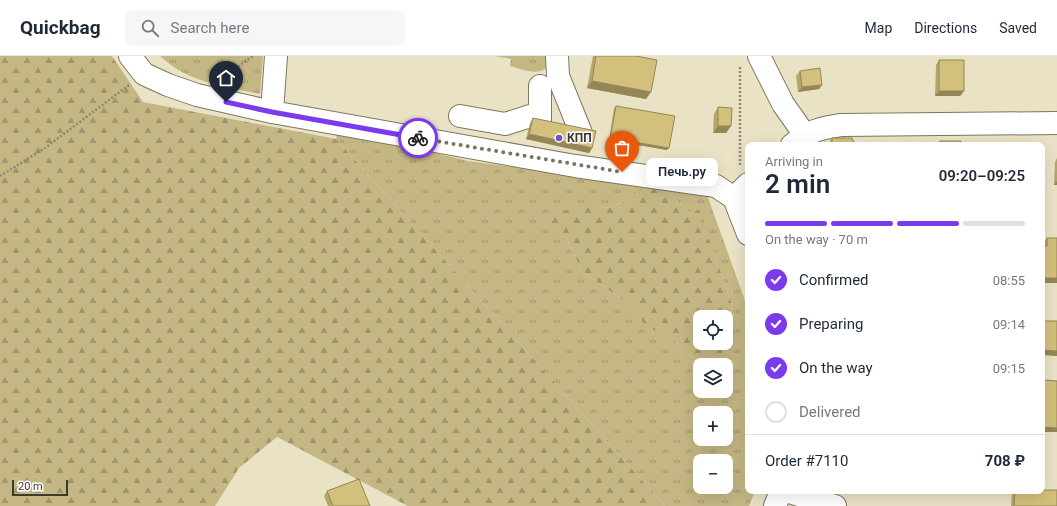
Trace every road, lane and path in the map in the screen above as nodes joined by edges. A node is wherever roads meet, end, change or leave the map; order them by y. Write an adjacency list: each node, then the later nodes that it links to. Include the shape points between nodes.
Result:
1 (130, 56): 6 (street)
2 (253, 56): 7 (path, via 226,75)
3 (276, 56): 9 (street)
4 (557, 56): 14 (street, via 558,76)
5 (750, 60): 13 (street, via 792,119); 16 (path)
6 (144, 74): 9 (street, via 197,95); 15 (path, via 45,148)
7 (212, 80)
8 (540, 86): 12 (street)
9 (272, 112): 12 (street)
10 (460, 116): 12 (street, via 505,124)
11 (1057, 123): 13 (street, via 841,125 822,128)
12 (539, 135): 14 (street)
13 (798, 140)
14 (578, 150): 16 (street, via 716,186)
15 (0, 176)
16 (741, 184): 17 (street)
17 (745, 213)
18 (780, 494): 20 (street)
19 (796, 494): 21 (street)
20 (775, 506)
21 (835, 506)

